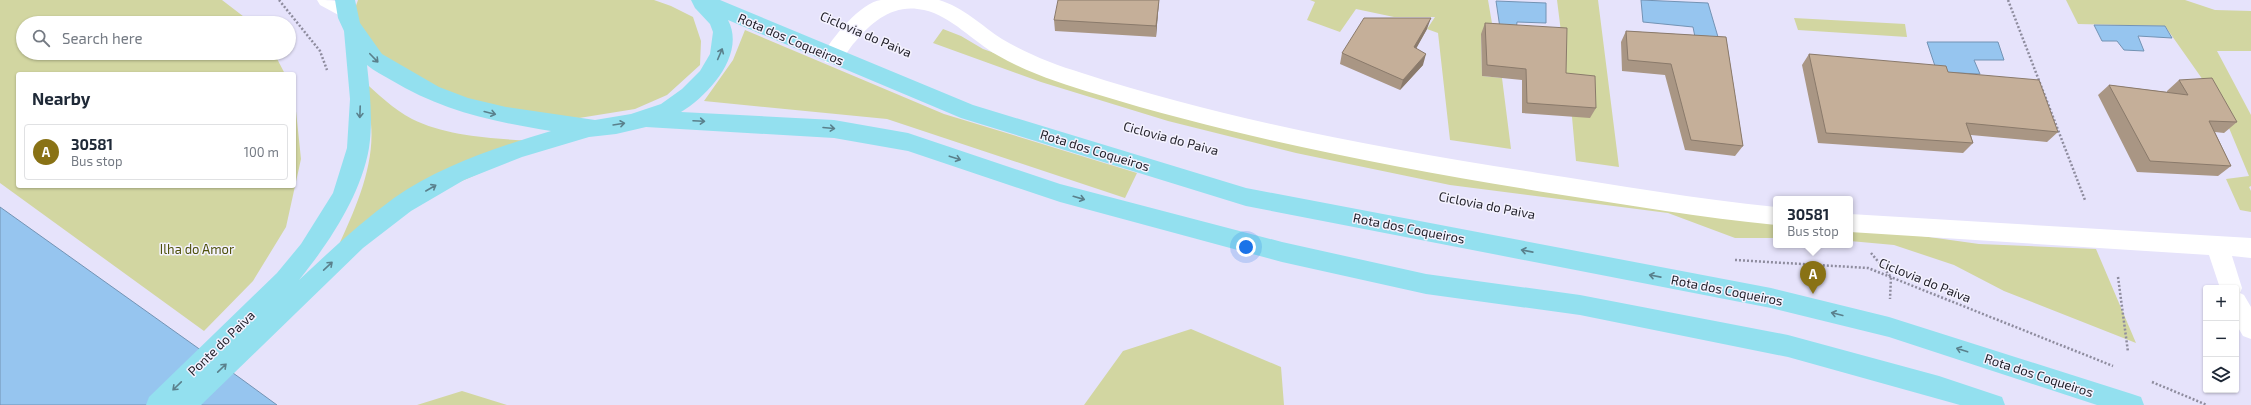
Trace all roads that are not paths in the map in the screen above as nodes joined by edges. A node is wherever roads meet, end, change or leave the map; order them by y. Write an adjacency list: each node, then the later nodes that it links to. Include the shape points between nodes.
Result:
1 (698, 0): 6 (main road, Rota dos Coqueiros, one-way to 1, via 676,106 699,87 714,69 724,45 722,27 714,13)
2 (702, 0): 5 (main road, Rota dos Coqueiros)
3 (339, 4): 4 (main road, Rota dos Coqueiros)
4 (354, 32): 7 (main road, Rota dos Coqueiros, one-way to 7, via 375,60 411,84 437,97 504,117); 13 (main road, Rota dos Coqueiros, one-way to 13, via 360,99 358,148 343,196 309,251)
5 (832, 56): 8 (street, via 859,23 872,12 891,3 912,1 937,6 1007,51 1059,73 1149,101 1311,141 1454,169 1716,210); 19 (main road, Rota dos Coqueiros, one-way to 5, via 1889,327 1771,298 1246,196 968,112)
6 (646, 119): 7 (main road, Rota dos Coqueiros, one-way to 6); 18 (main road, Rota dos Coqueiros, one-way to 18, via 834,128 908,142 1060,193 1282,252 1426,284 1580,306 1788,346 1938,387)
7 (589, 128): 13 (main road, Rota dos Coqueiros, one-way to 7, via 403,204 456,174 517,150)
8 (1773, 216)
9 (1853, 222): 10 (street)
10 (2218, 247): 11 (street); 12 (street)
11 (2251, 248)
12 (2229, 285)
13 (292, 287): 16 (main road, Ponte do Paiva, one-way to 16); 17 (main road, Ponte do Paiva, one-way to 13)
14 (2239, 307): 15 (street)
15 (2251, 329)
16 (158, 405)
17 (184, 405)
18 (1993, 405)
19 (2132, 405)

